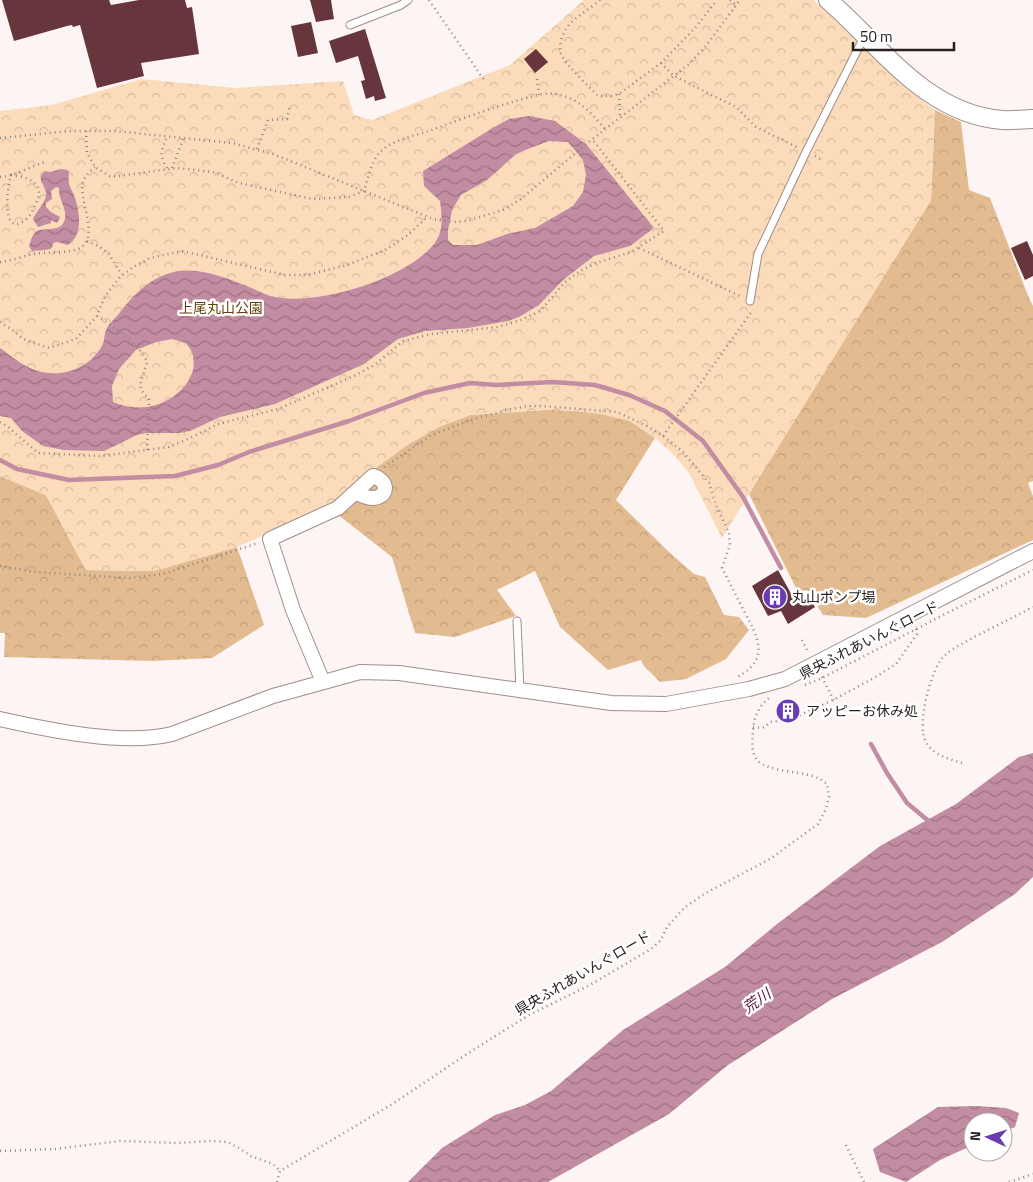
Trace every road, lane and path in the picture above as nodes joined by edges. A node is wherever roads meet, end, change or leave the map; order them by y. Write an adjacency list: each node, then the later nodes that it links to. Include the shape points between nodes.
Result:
1 (408, 0): 9 (lane)
2 (429, 0): 14 (path)
3 (600, 0): 15 (path, via 565,30 562,54 598,96)
4 (717, 0): 11 (path)
5 (730, 0): 8 (path)
6 (740, 0): 8 (path)
7 (828, 0): 10 (street)
8 (736, 5): 12 (path, via 705,47)
9 (350, 25)
10 (865, 34): 19 (street, via 905,75 940,101 973,114 1002,120); 27 (lane)
11 (661, 63): 12 (path); 15 (path)
12 (674, 76): 18 (path); 27 (path, via 736,107 756,127)
13 (537, 79): 16 (path)
14 (484, 80)
15 (619, 94): 18 (path)
16 (539, 95): 20 (path, via 555,94 574,100); 34 (path, via 464,118 386,148 373,163)
17 (290, 105): 26 (path, via 287,119 268,120)
18 (620, 117): 20 (path)
19 (1033, 119)
20 (605, 129): 25 (path)
21 (86, 131): 22 (path); 24 (path); 30 (path, via 87,153)
22 (168, 136): 23 (path); 31 (path, via 161,154 163,162)
23 (184, 137): 26 (path); 31 (path)
24 (0, 138)
25 (591, 140): 35 (path, via 515,203 487,216 460,222 439,221); 37 (path, via 664,231)
26 (257, 149): 34 (path)
27 (806, 152): 28 (path); 40 (lane, via 758,254)
28 (822, 160)
29 (46, 162): 32 (path)
30 (95, 167): 31 (path, via 111,177); 36 (path, via 82,185)
31 (170, 168): 34 (path, via 213,172 239,183 312,199 349,197)
32 (11, 175): 32 (path, via 35,182 39,193 33,211 18,223 12,222 8,213); 33 (path)
33 (0, 176)
34 (364, 191): 35 (path)
35 (428, 216): 39 (path, via 385,250 307,276 285,275 182,251 150,258)
36 (87, 240): 38 (path, via 75,249); 39 (path, via 109,253)
37 (639, 248): 40 (path); 45 (path, via 580,272 566,282 540,311 521,320 498,327 431,334 403,341 365,370 278,409 218,424 169,447)
38 (0, 262)
39 (122, 276): 41 (path, via 108,292)
40 (750, 300): 44 (path, via 753,309)
41 (97, 316): 42 (path, via 76,339 50,348 23,339); 45 (path, via 140,350 147,362 140,385 149,398)
42 (0, 322)
43 (0, 422): 45 (path, via 38,453 101,456)
44 (663, 436): 46 (path, via 617,412 528,406 470,420 430,436); 57 (path, via 683,452 709,483 729,533 730,545 722,568 756,634 760,651 754,665)
45 (147, 450)
46 (373, 476): 47 (street); 47 (street, via 381,478 384,483 385,490 381,496 366,497)
47 (356, 492): 48 (street, via 338,508)
48 (270, 539): 50 (path, via 163,574 129,578 36,572); 59 (street, via 293,610)
49 (1033, 551): 61 (street, via 815,665 785,679 756,687 666,704 611,703)
50 (0, 566)
51 (1033, 570): 54 (path, 県央ふれあいんぐロード)
52 (1033, 607): 67 (path, via 958,646 945,655 932,674 922,733 936,753)
53 (517, 621): 61 (lane)
54 (916, 629): 58 (path, 県央ふれあいんぐロード); 63 (path, via 917,634 896,664)
55 (802, 640): 56 (path)
56 (811, 658)
57 (735, 677)
58 (821, 677): 60 (path, 県央ふれあいんぐロード); 63 (path)
59 (323, 682): 61 (street, via 360,672 399,673); 65 (street, via 158,738 92,736)
60 (803, 686)
61 (520, 690)
62 (771, 696): 66 (path, 県央ふれあいんぐロード, via 758,710)
63 (833, 700): 64 (path); 66 (path, via 789,720 770,722 761,728)
64 (836, 705)
65 (0, 719)
66 (753, 727): 70 (path, 県央ふれあいんぐロード, via 753,749 758,761 818,778 827,784 829,797 818,824 770,859 684,908 651,949 529,1015 394,1104)
67 (962, 763)
68 (846, 1145): 73 (path)
69 (0, 1151): 70 (path, via 55,1149 120,1141 227,1142 273,1164)
70 (280, 1171): 72 (path)
71 (1033, 1174): 74 (path)
72 (277, 1182)
73 (864, 1182)
74 (1009, 1182)

